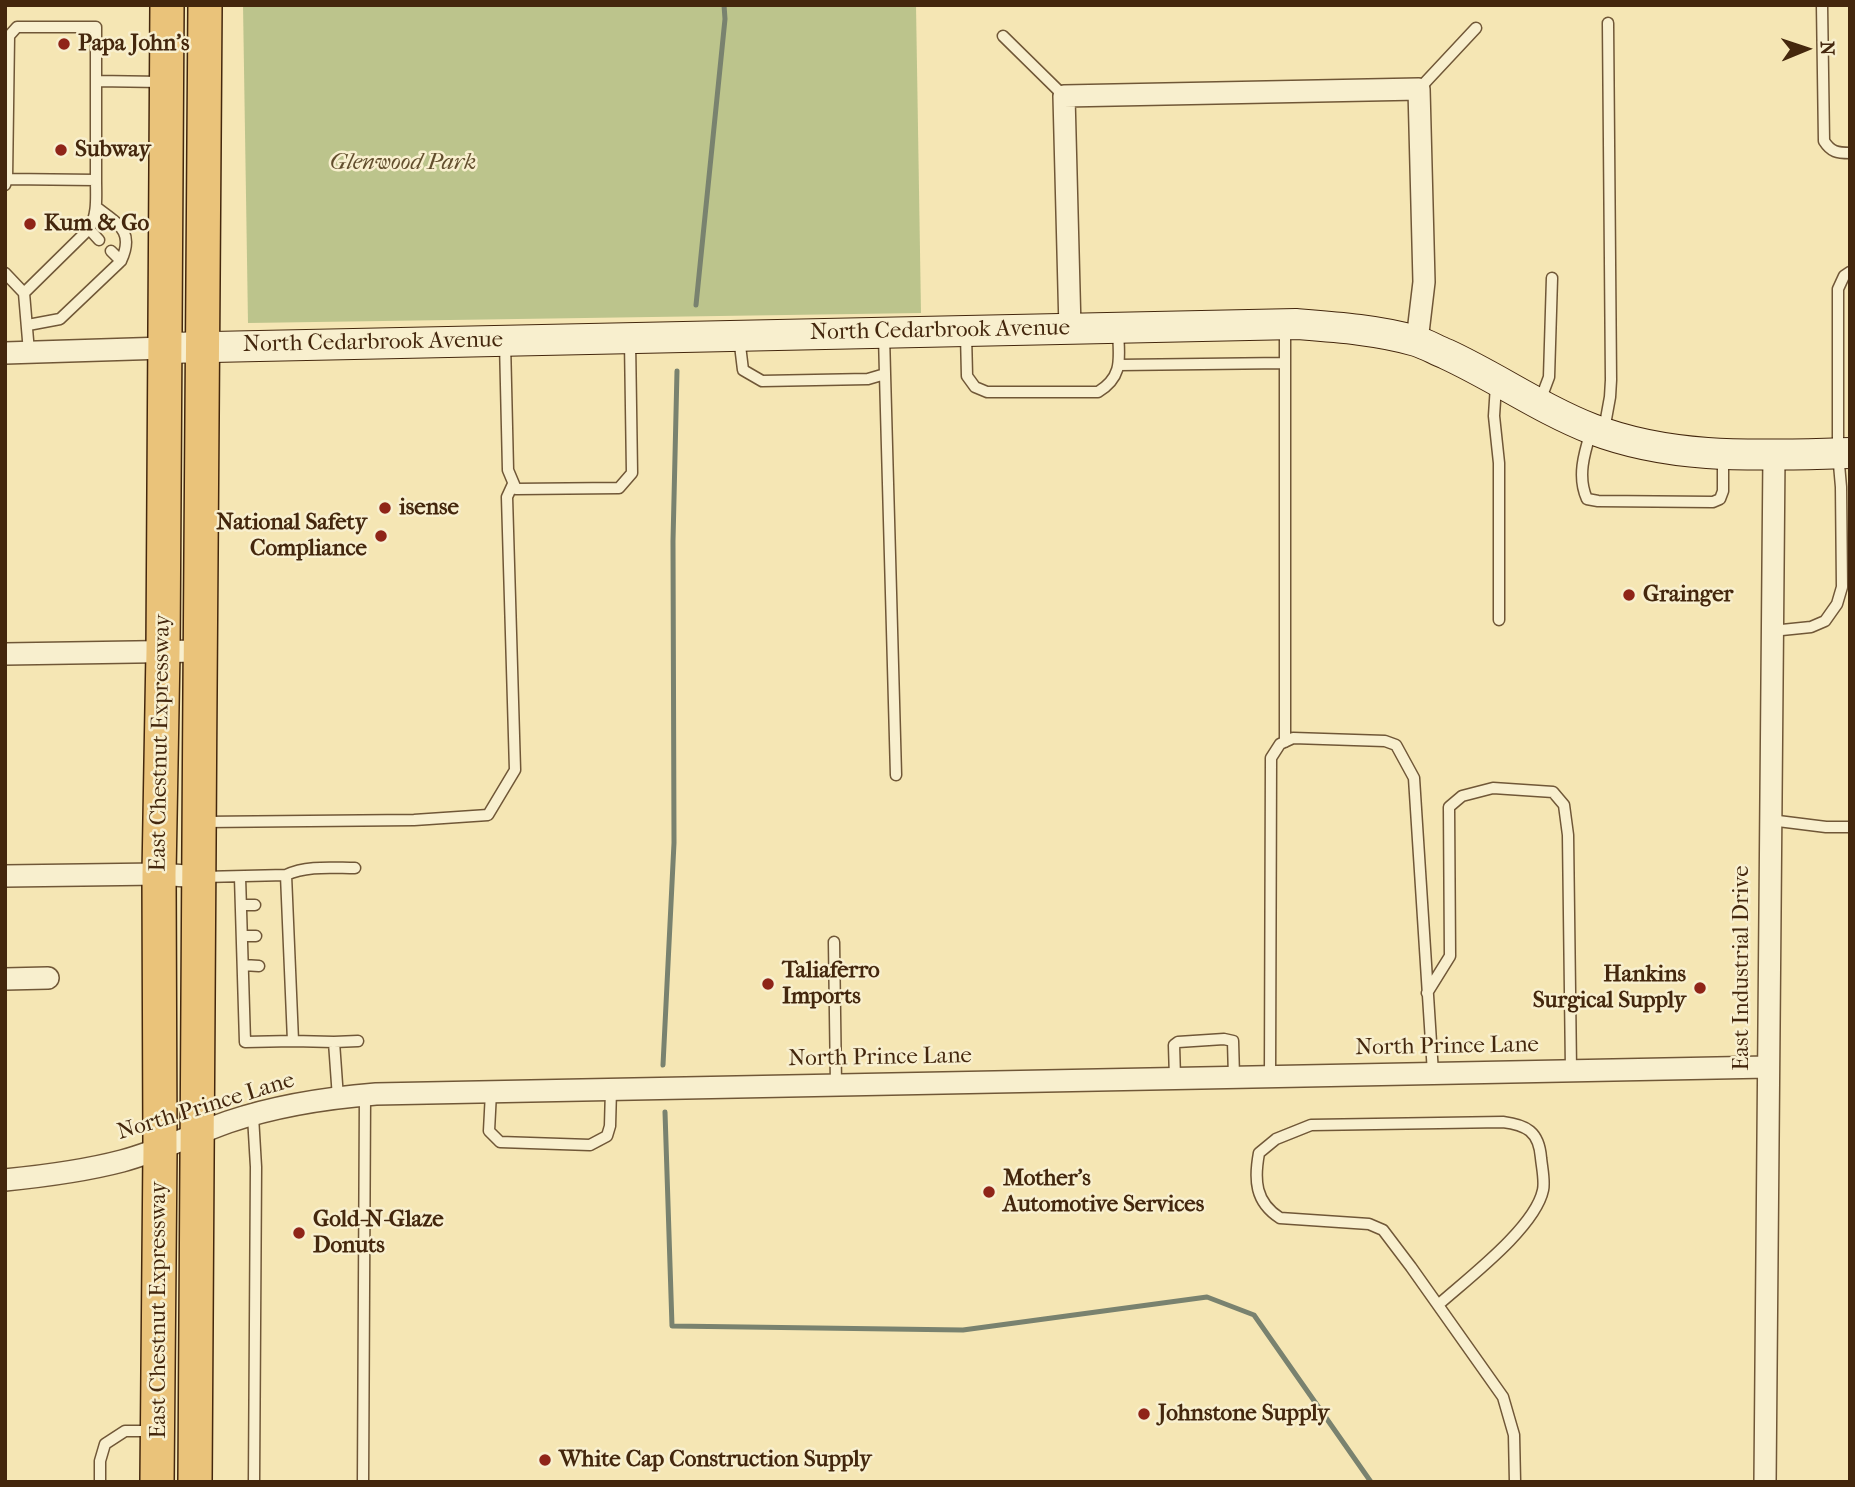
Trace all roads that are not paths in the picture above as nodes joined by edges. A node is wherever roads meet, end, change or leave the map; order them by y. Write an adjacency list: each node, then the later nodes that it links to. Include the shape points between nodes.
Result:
1 (167, 5): 8 (main road, East Chestnut Expressway)
2 (205, 5): 41 (main road, East Chestnut Expressway)
3 (1822, 5): 11 (lane, via 1824,141 1829,149)
4 (1608, 23): 50 (lane, via 1611,380 1610,397)
5 (1476, 27): 9 (lane)
6 (1003, 36): 10 (lane)
7 (96, 81): 8 (lane); 12 (lane); 13 (lane, via 96,27 17,27 9,36)
8 (167, 82): 42 (main road, East Chestnut Expressway)
9 (1419, 89): 10 (street); 40 (street, via 1424,282)
10 (1064, 96): 34 (street)
11 (1850, 153)
12 (96, 180): 13 (lane); 14 (lane)
13 (6, 182)
14 (96, 208): 15 (lane); 20 (lane, via 124,230 127,239)
15 (89, 229): 16 (lane); 17 (lane)
16 (99, 240)
17 (69, 250): 19 (lane); 21 (lane)
18 (111, 251): 20 (lane)
19 (79, 259)
20 (121, 261): 28 (lane)
21 (56, 262): 23 (lane); 26 (lane)
22 (92, 271): 28 (lane)
23 (65, 272)
24 (1850, 272): 51 (lane, via 1838,289)
25 (5, 273): 30 (lane)
26 (40, 278): 29 (lane); 30 (lane)
27 (1552, 278): 49 (lane, via 1549,377)
28 (101, 279): 32 (lane, via 66,304 60,319)
29 (49, 287)
30 (24, 293): 32 (lane)
31 (1285, 324): 33 (street, North Cedarbrook Avenue); 40 (street, North Cedarbrook Avenue); 45 (lane)
32 (28, 325): 43 (lane)
33 (1117, 328): 34 (street, North Cedarbrook Avenue); 46 (lane)
34 (1070, 329): 35 (street, North Cedarbrook Avenue)
35 (966, 331): 36 (street, North Cedarbrook Avenue); 46 (lane, via 967,376 975,387 987,392 1098,392 1109,386)
36 (884, 332): 37 (street, North Cedarbrook Avenue); 47 (lane)
37 (739, 335): 38 (street, North Cedarbrook Avenue); 47 (lane, via 743,370 762,381 869,379)
38 (630, 338): 39 (street, North Cedarbrook Avenue); 54 (lane, via 632,473 619,488 516,489)
39 (505, 341): 41 (street, North Cedarbrook Avenue); 54 (lane, via 508,470)
40 (1417, 341): 48 (street, North Cedarbrook Avenue)
41 (201, 347): 42 (street, North Cedarbrook Avenue); 59 (main road, East Chestnut Expressway)
42 (165, 348): 43 (street, North Cedarbrook Avenue); 58 (main road, East Chestnut Expressway)
43 (29, 352): 44 (street, North Cedarbrook Avenue)
44 (5, 353)
45 (1285, 363): 46 (lane); 61 (lane)
46 (1119, 365)
47 (885, 374): 62 (lane)
48 (1497, 379): 49 (street, North Cedarbrook Avenue); 56 (lane)
49 (1539, 403): 50 (street, North Cedarbrook Avenue)
50 (1597, 430): 52 (street, North Cedarbrook Avenue, via 1658,447); 52 (lane, via 1583,460 1587,499 1713,502 1723,491)
51 (1844, 453): 53 (street, North Cedarbrook Avenue); 55 (lane)
52 (1723, 454): 53 (street, North Cedarbrook Avenue)
53 (1774, 454): 57 (street, East Industrial Drive)
54 (513, 484): 64 (lane, via 507,497 515,771 488,815)
55 (1845, 497): 57 (lane, via 1842,587 1837,604 1825,621 1811,627)
56 (1499, 621)
57 (1772, 631): 63 (street, East Industrial Drive)
58 (163, 651): 59 (street); 60 (street); 67 (main road, East Chestnut Expressway)
59 (200, 651): 64 (main road, East Chestnut Expressway)
60 (5, 654)
61 (1285, 742): 91 (lane, via 1293,738 1385,741 1396,745 1405,758 1414,778); 102 (lane, via 1271,758)
62 (896, 775)
63 (1770, 820): 65 (lane); 99 (street, East Industrial Drive)
64 (200, 822): 70 (main road, East Chestnut Expressway)
65 (1850, 827)
66 (355, 867): 68 (lane, via 296,870)
67 (159, 874): 69 (street); 70 (street); 112 (main road, East Chestnut Expressway)
68 (286, 875): 71 (lane); 75 (lane)
69 (5, 876)
70 (200, 877): 71 (lane); 111 (main road, East Chestnut Expressway)
71 (240, 877): 72 (lane)
72 (241, 905): 73 (lane); 76 (lane)
73 (255, 905)
74 (275, 905): 75 (lane)
75 (287, 905): 79 (lane)
76 (242, 936): 77 (lane); 81 (lane)
77 (256, 936)
78 (276, 936): 79 (lane)
79 (288, 936): 84 (lane)
80 (834, 942): 105 (lane)
81 (243, 965): 82 (lane); 87 (lane)
82 (259, 966)
83 (275, 966): 84 (lane)
84 (289, 967): 90 (lane)
85 (48, 978): 86 (street)
86 (5, 979)
87 (243, 986): 88 (lane); 92 (lane)
88 (257, 987)
89 (277, 987): 90 (lane)
90 (290, 987): 95 (lane)
91 (1427, 993): 100 (lane, via 1450,956 1449,807 1462,796 1493,788 1553,792 1564,805 1568,835); 101 (lane)
92 (244, 1006): 93 (lane); 96 (lane, via 245,1042)
93 (257, 1007)
94 (278, 1007): 95 (lane)
95 (290, 1007): 96 (lane)
96 (293, 1041): 98 (lane)
97 (358, 1041): 98 (lane)
98 (334, 1042): 109 (lane)
99 (1768, 1067): 100 (street, North Prince Lane); 122 (street, East Industrial Drive)
100 (1571, 1070): 101 (street, North Prince Lane)
101 (1433, 1073): 102 (street, North Prince Lane)
102 (1270, 1076): 103 (street, North Prince Lane)
103 (1234, 1077): 104 (street, North Prince Lane); 104 (lane, via 1233,1041 1224,1039 1174,1045)
104 (1175, 1078): 105 (street, North Prince Lane)
105 (836, 1085): 106 (street, North Prince Lane)
106 (611, 1089): 107 (street, North Prince Lane); 107 (lane, via 607,1136 590,1145 500,1142 489,1131)
107 (491, 1092): 108 (street, North Prince Lane)
108 (365, 1095): 109 (street, North Prince Lane); 120 (lane)
109 (338, 1098): 110 (street, North Prince Lane)
110 (253, 1116): 111 (street, North Prince Lane); 119 (lane)
111 (199, 1134): 112 (street, North Prince Lane); 118 (main road, East Chestnut Expressway)
112 (160, 1149): 113 (street, North Prince Lane, via 73,1172); 115 (main road, East Chestnut Expressway)
113 (5, 1180)
114 (1438, 1305): 114 (lane, via 1382,1230 1369,1224 1280,1218 1268,1210 1258,1189 1259,1153 1276,1139 1311,1125 1503,1122 1522,1125 1533,1134 1541,1152 1543,1190 1536,1207 1511,1241); 121 (lane, via 1503,1397 1514,1434)
115 (158, 1431): 116 (lane, via 125,1431 104,1444); 117 (main road, East Chestnut Expressway)
116 (100, 1482)
117 (157, 1482)
118 (195, 1482)
119 (254, 1482)
120 (363, 1482)
121 (1515, 1482)
122 (1765, 1482)

